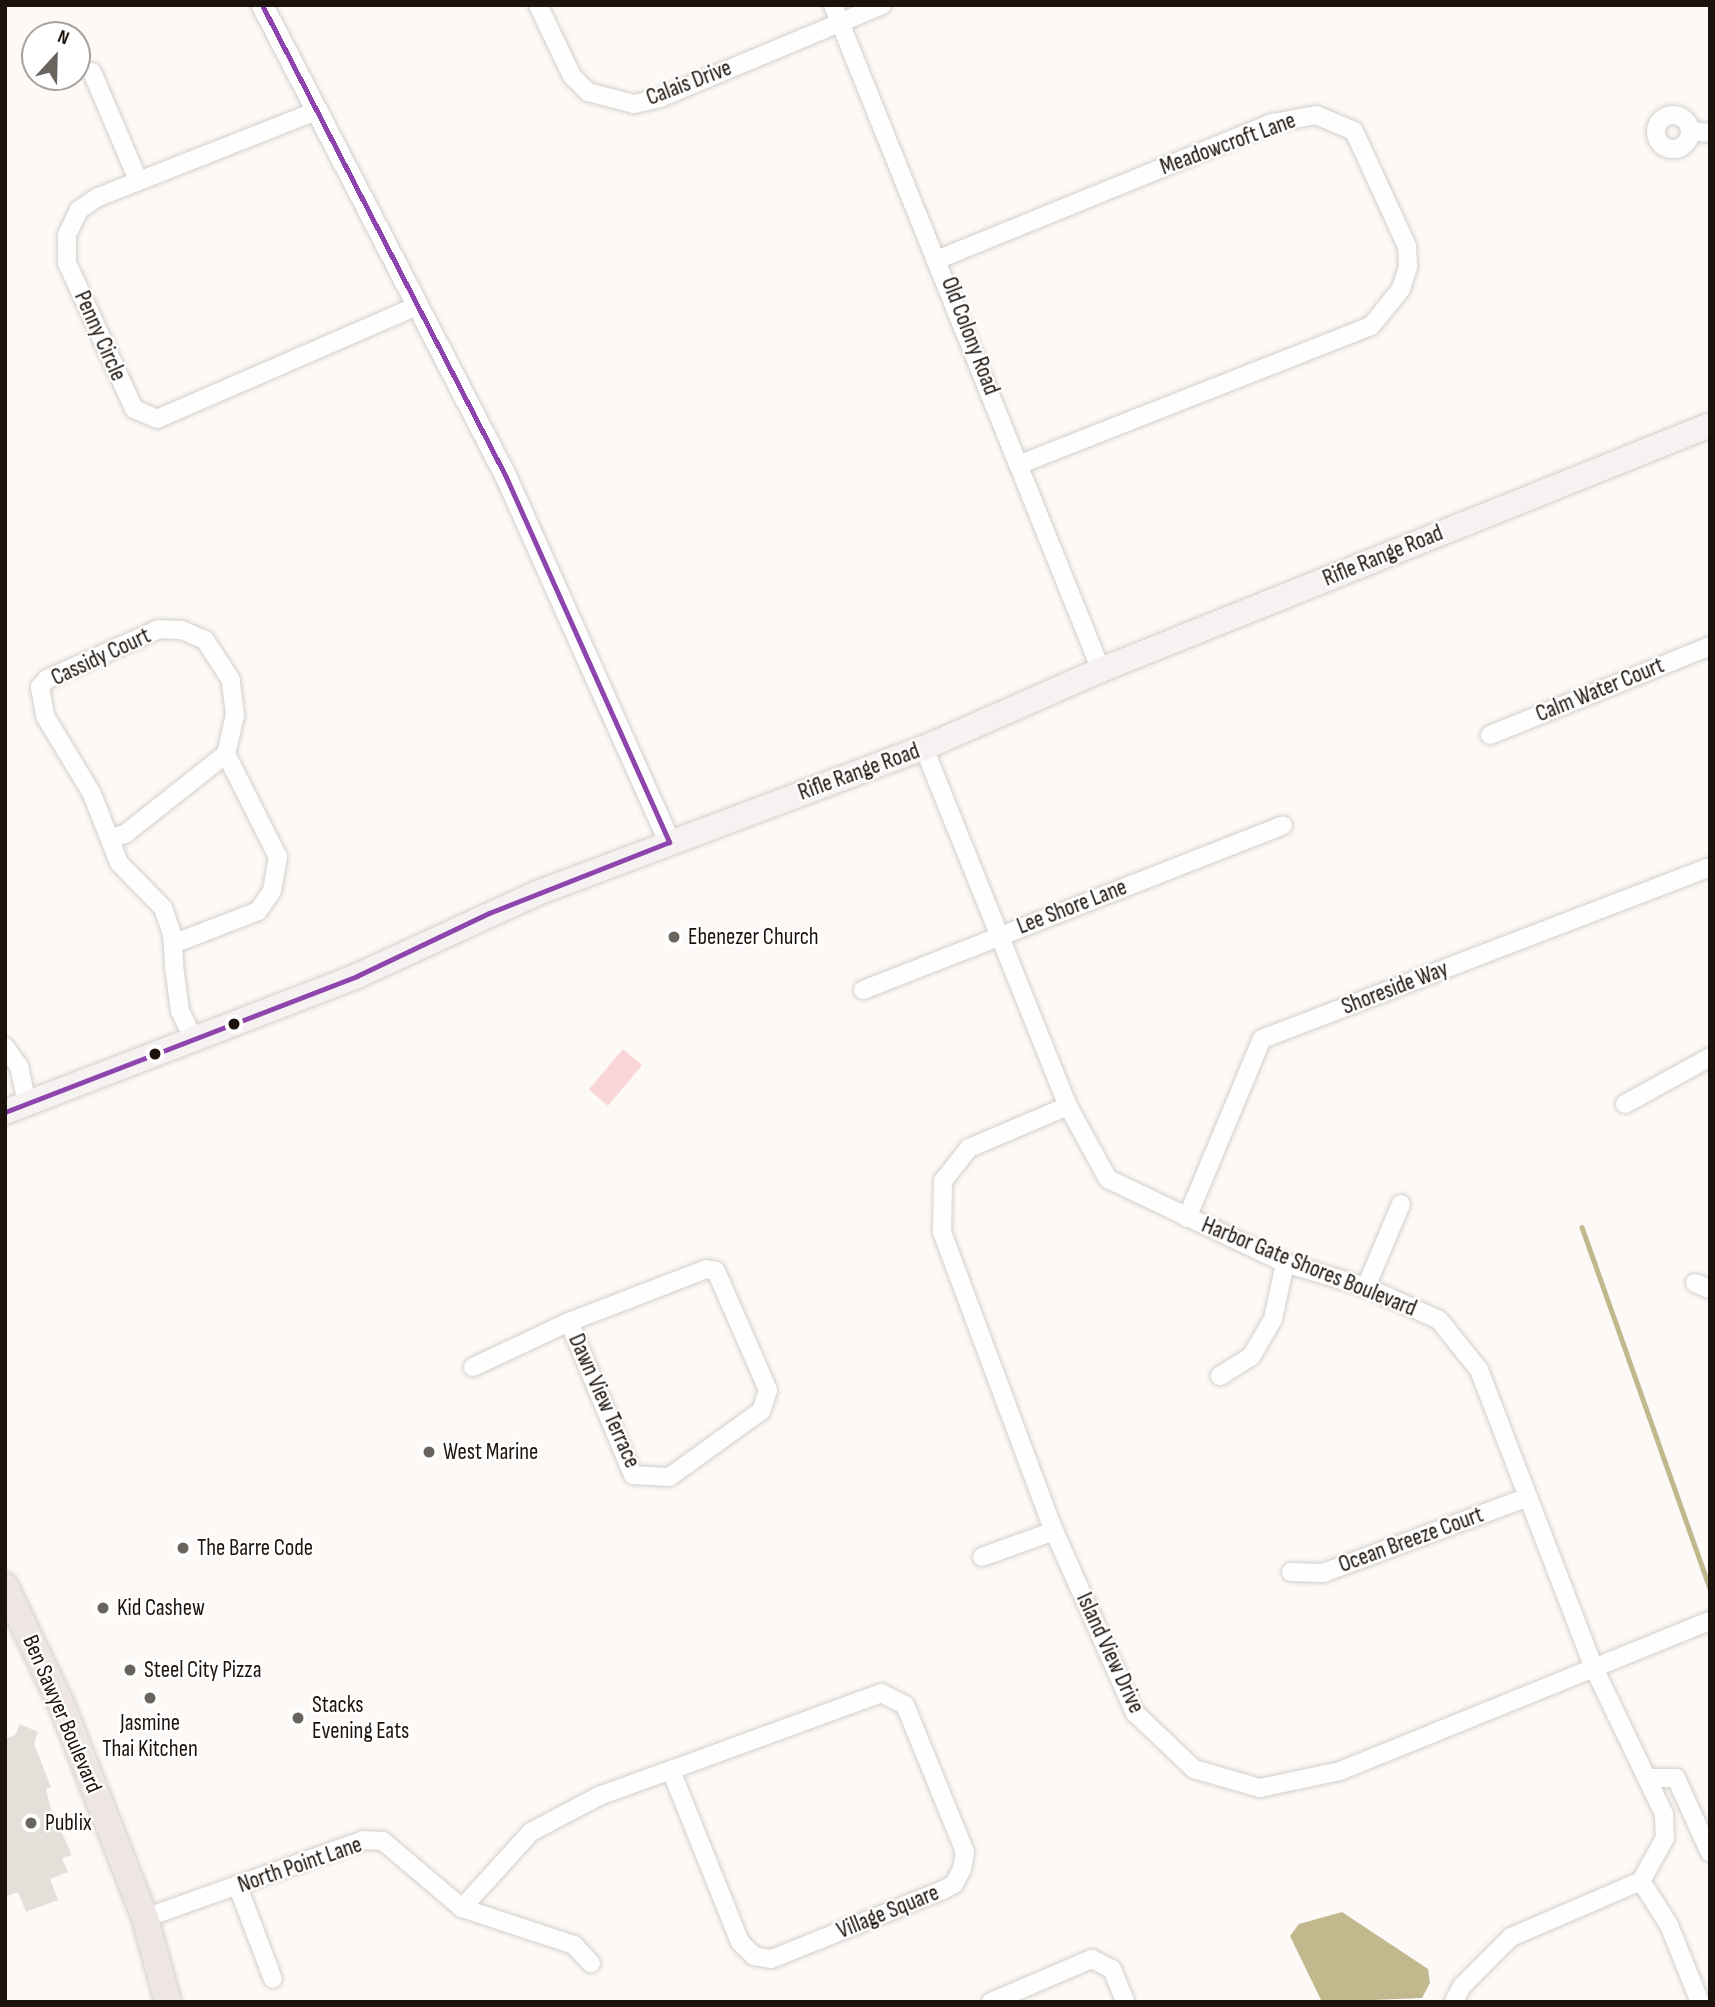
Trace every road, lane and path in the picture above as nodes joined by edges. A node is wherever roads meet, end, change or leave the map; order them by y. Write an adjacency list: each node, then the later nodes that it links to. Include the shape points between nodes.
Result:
1 (262, 5): 7 (street)
2 (538, 5): 5 (street, Calais Drive, via 572,76 587,92 634,104)
3 (833, 5): 5 (street, Old Colony Road)
4 (882, 5): 5 (street, Calais Drive)
5 (842, 21): 11 (street, Old Colony Road)
6 (92, 72): 10 (street)
7 (314, 112): 10 (street, Penny Circle); 12 (street)
8 (1690, 131): 9 (street)
9 (1710, 133)
10 (138, 180): 12 (street, Penny Circle, via 79,210 67,235 67,263 134,409 145,414 157,419)
11 (939, 259): 14 (street, Old Colony Road); 14 (street, Meadowcroft Lane, via 1273,123 1315,115 1354,131 1407,246 1408,267 1401,289 1371,326)
12 (419, 305): 22 (street, via 506,477)
13 (1710, 425): 16 (main road, Rifle Range Road)
14 (1020, 464): 16 (street, Old Colony Road)
15 (1710, 646): 17 (street, Calm Water Court)
16 (1101, 670): 18 (main road, Rifle Range Road)
17 (1490, 735)
18 (924, 748): 22 (main road, Rifle Range Road); 24 (street, Harbor Gate Shores Boulevard)
19 (226, 754): 21 (street, via 150,815); 21 (street, Cassidy Court, via 236,715 231,680 205,640 182,630 159,629 47,679 40,687 45,716 92,794); 25 (street, via 278,857 272,891 258,911)
20 (1283, 825): 24 (street, Lee Shore Lane)
21 (110, 838): 25 (street, Cassidy Court, via 119,863 163,908)
22 (669, 842): 27 (main road, Rifle Range Road, via 489,913 357,976)
23 (1710, 867): 34 (street, Shoreside Way, via 1262,1039)
24 (1002, 934): 26 (street, Lee Shore Lane); 32 (street, Harbor Gate Shores Boulevard)
25 (173, 944): 27 (street, Cassidy Court, via 180,1011)
26 (863, 990)
27 (192, 1036): 31 (main road, Rifle Range Road)
28 (5, 1046): 31 (street, via 19,1066)
29 (1710, 1057): 30 (street)
30 (1625, 1104)
31 (16, 1107)
32 (1068, 1107): 34 (street, Harbor Gate Shores Boulevard, via 1108,1179); 41 (street, Island View Drive, via 969,1148 943,1181 942,1232)
33 (1401, 1204): 36 (street)
34 (1187, 1218): 35 (street, Harbor Gate Shores Boulevard)
35 (1285, 1263): 36 (street, Harbor Gate Shores Boulevard); 39 (street, via 1273,1319 1251,1357)
36 (1366, 1287): 40 (street, Harbor Gate Shores Boulevard, via 1439,1320 1479,1370)
37 (569, 1322): 37 (street, Dawn View Terrace, via 696,1270 716,1270 768,1390 761,1411 669,1477 633,1475); 38 (street)
38 (473, 1367)
39 (1220, 1376)
40 (1528, 1497): 43 (street, Ocean Breeze Court, via 1323,1573); 46 (street, Harbor Gate Shores Boulevard)
41 (1054, 1531): 42 (street); 46 (street, Island View Drive, via 1135,1713 1194,1769 1222,1779 1260,1788 1340,1771)
42 (982, 1558)
43 (1291, 1572)
44 (5, 1586): 53 (main road, Ben Sawyer Boulevard, via 62,1706)
45 (1710, 1621): 46 (street, Island View Drive)
46 (1593, 1666): 48 (street, Harbor Gate Shores Boulevard)
47 (671, 1770): 47 (street, Village Square, via 881,1693 895,1696 905,1705 965,1852 962,1869 954,1884 943,1890 771,1959 754,1956 740,1942); 52 (street, Village Square, via 599,1797 531,1832)
48 (1649, 1778): 49 (street, via 1676,1779); 50 (street, Harbor Gate Shores Boulevard, via 1664,1814 1665,1838)
49 (1710, 1853)
50 (1642, 1881): 59 (street, via 1511,1937 1478,1967); 60 (street, via 1669,1925)
51 (239, 1887): 52 (street, North Point Lane, via 364,1840 383,1842); 53 (street, North Point Lane); 55 (street)
52 (463, 1908): 54 (street, North Point Lane, via 574,1945)
53 (145, 1918): 56 (main road, Ben Sawyer Boulevard)
54 (590, 1963)
55 (273, 1979)
56 (168, 2002)
57 (990, 2002): 58 (street, via 1092,1959 1104,1962)
58 (1125, 2002)
59 (1454, 2002)
60 (1700, 2002)

